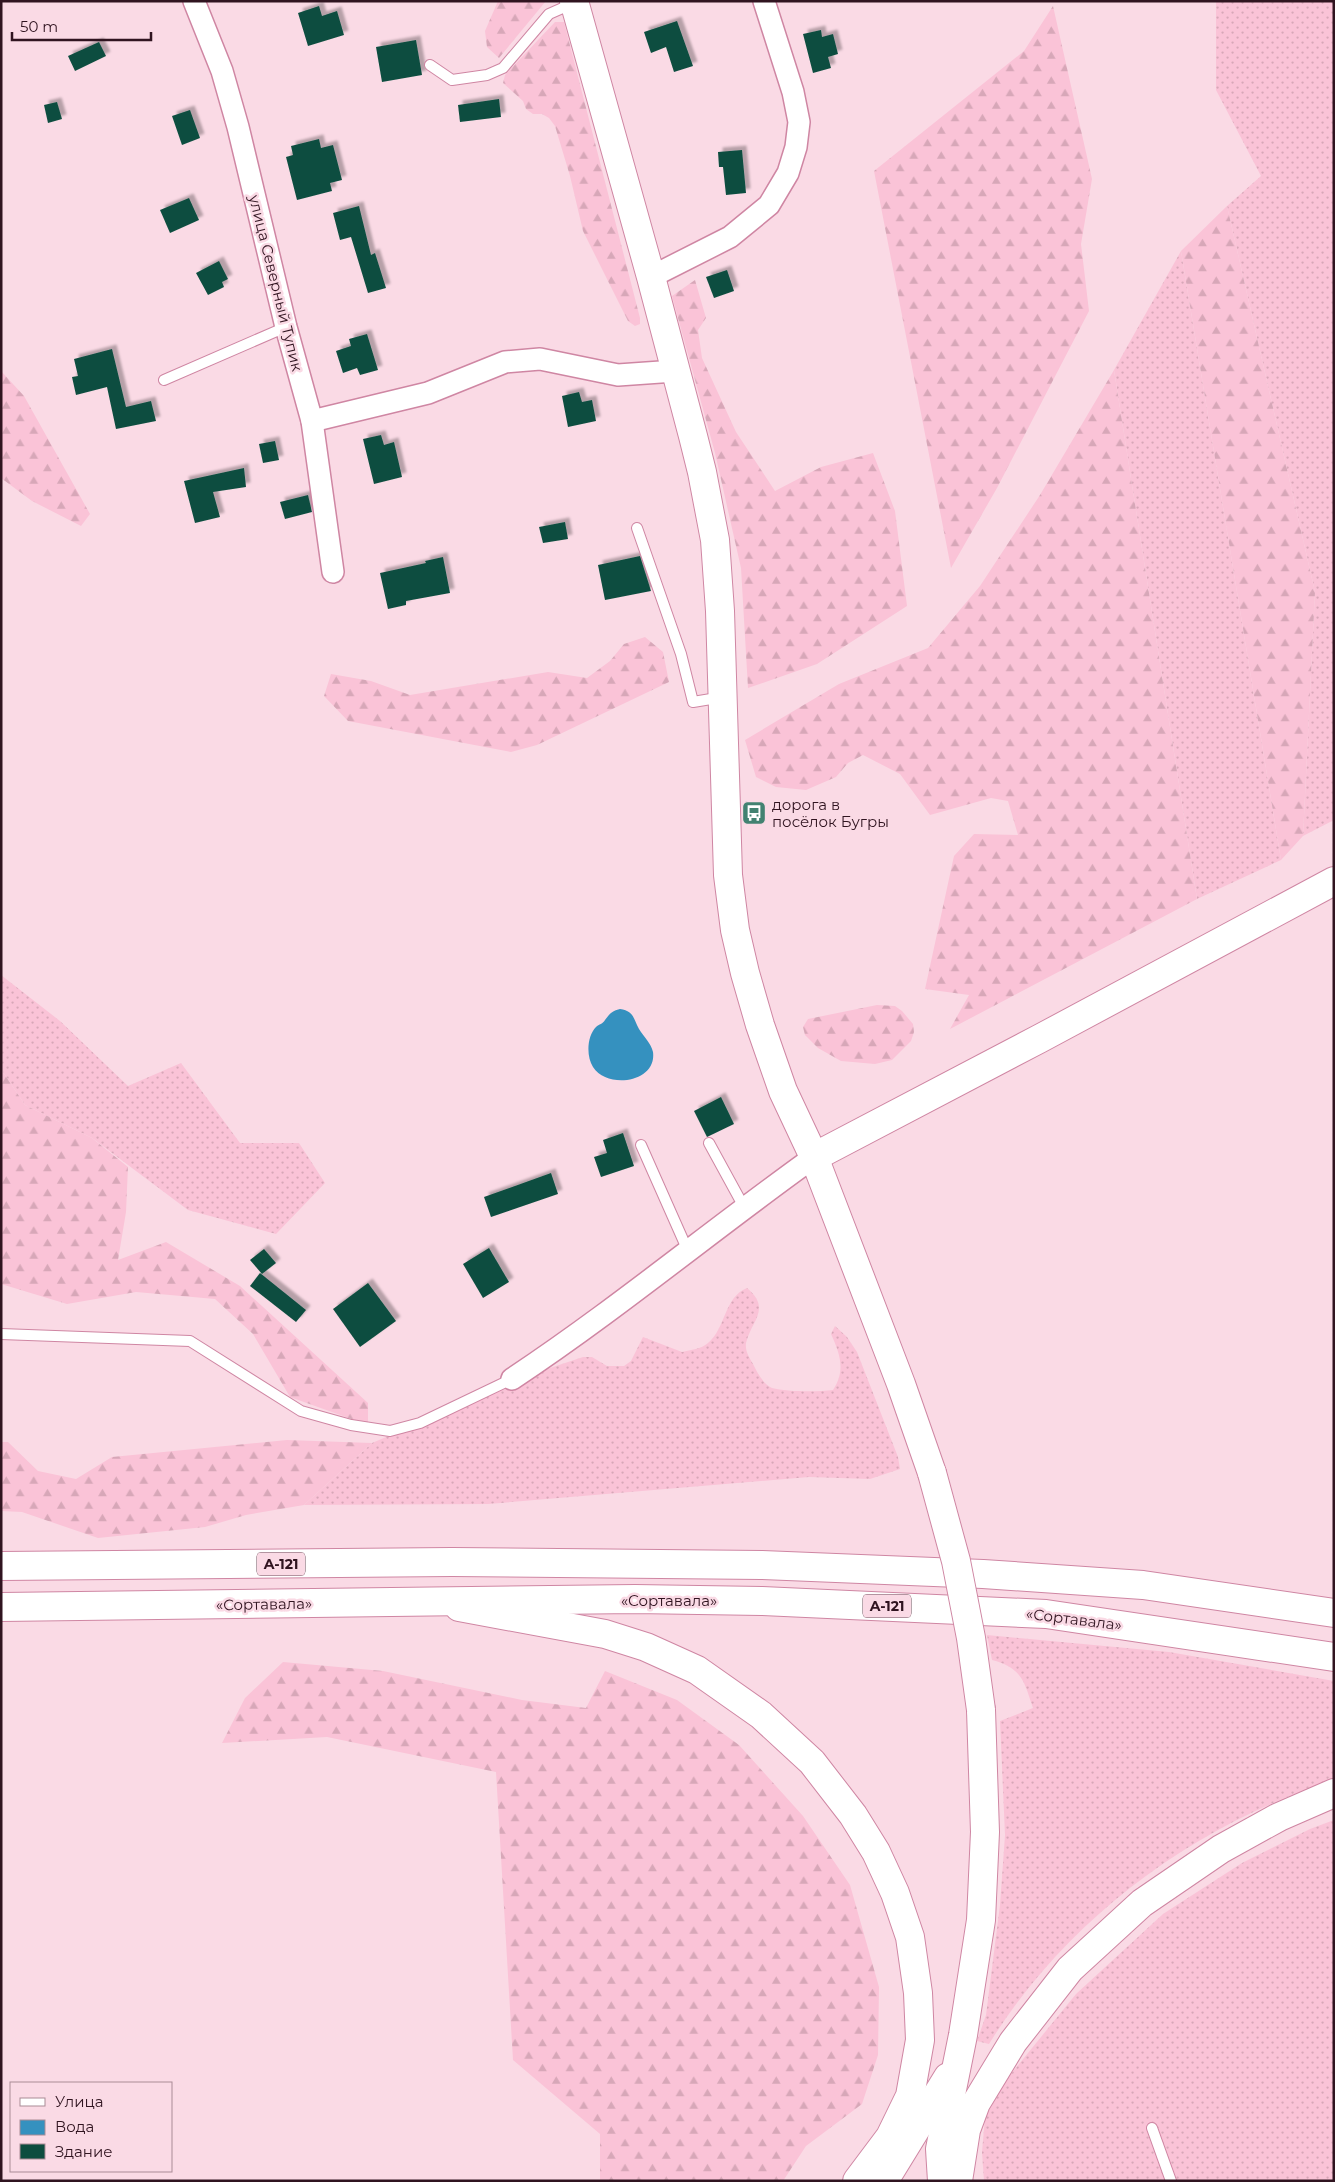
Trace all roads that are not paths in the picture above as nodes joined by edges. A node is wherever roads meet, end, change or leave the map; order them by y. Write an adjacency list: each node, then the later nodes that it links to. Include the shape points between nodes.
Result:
1 (194, 1): 6 (street, улица Северный Тупик, via 222,71)
2 (764, 1): 5 (street, via 793,92 799,122 788,173 769,205 730,237)
3 (575, 2): 4 (lane, via 549,14 503,68 487,75 452,80); 5 (main road)
4 (430, 65)
5 (651, 277): 7 (main road)
6 (286, 327): 8 (lane); 9 (street, улица Северный Тупик)
7 (675, 371): 9 (street, via 618,375 540,359 506,362 428,393); 12 (main road, via 702,472 715,540)
8 (164, 380)
9 (312, 421): 11 (street, улица Северный Тупик)
10 (637, 528): 12 (lane, via 681,654 693,702)
11 (333, 572)
12 (722, 698): 16 (main road, via 728,875 735,930 763,1035 783,1091)
13 (1334, 881): 16 (main road)
14 (709, 1143): 17 (lane)
15 (641, 1145): 18 (lane)
16 (814, 1157): 17 (street); 27 (main road, bridge, via 932,1473 956,1561 971,1638 981,1710 985,1832 981,1920)
17 (744, 1207): 18 (street)
18 (688, 1251): 20 (street, via 575,1337)
19 (1, 1334): 20 (lane, via 190,1341 301,1411 351,1425 390,1431 420,1423)
20 (512, 1379)
21 (1, 1566): 24 (main road, А-121, via 452,1562 762,1565 983,1574 1143,1585)
22 (438, 1602): 23 (main road, «Сортавала» / А-121); 25 (main road, «Сортавала» / А-121, via 752,1600 1026,1613); 29 (main road, via 605,1634 646,1647 697,1670 761,1715 812,1762 853,1815 876,1852 910,1937 918,1993 920,2040 910,2096 890,2137)
23 (1, 1607)
24 (1334, 1613)
25 (1334, 1657)
26 (1334, 1793): 32 (main road, via 1279,1817 1221,1849 1142,1904 1070,1969 1013,2042 976,2103 966,2130)
27 (957, 2063): 30 (main road); 31 (main road, via 940,2149)
28 (1152, 2128): 33 (lane)
29 (857, 2181)
30 (884, 2181)
31 (942, 2181)
32 (958, 2181)
33 (1171, 2181)

